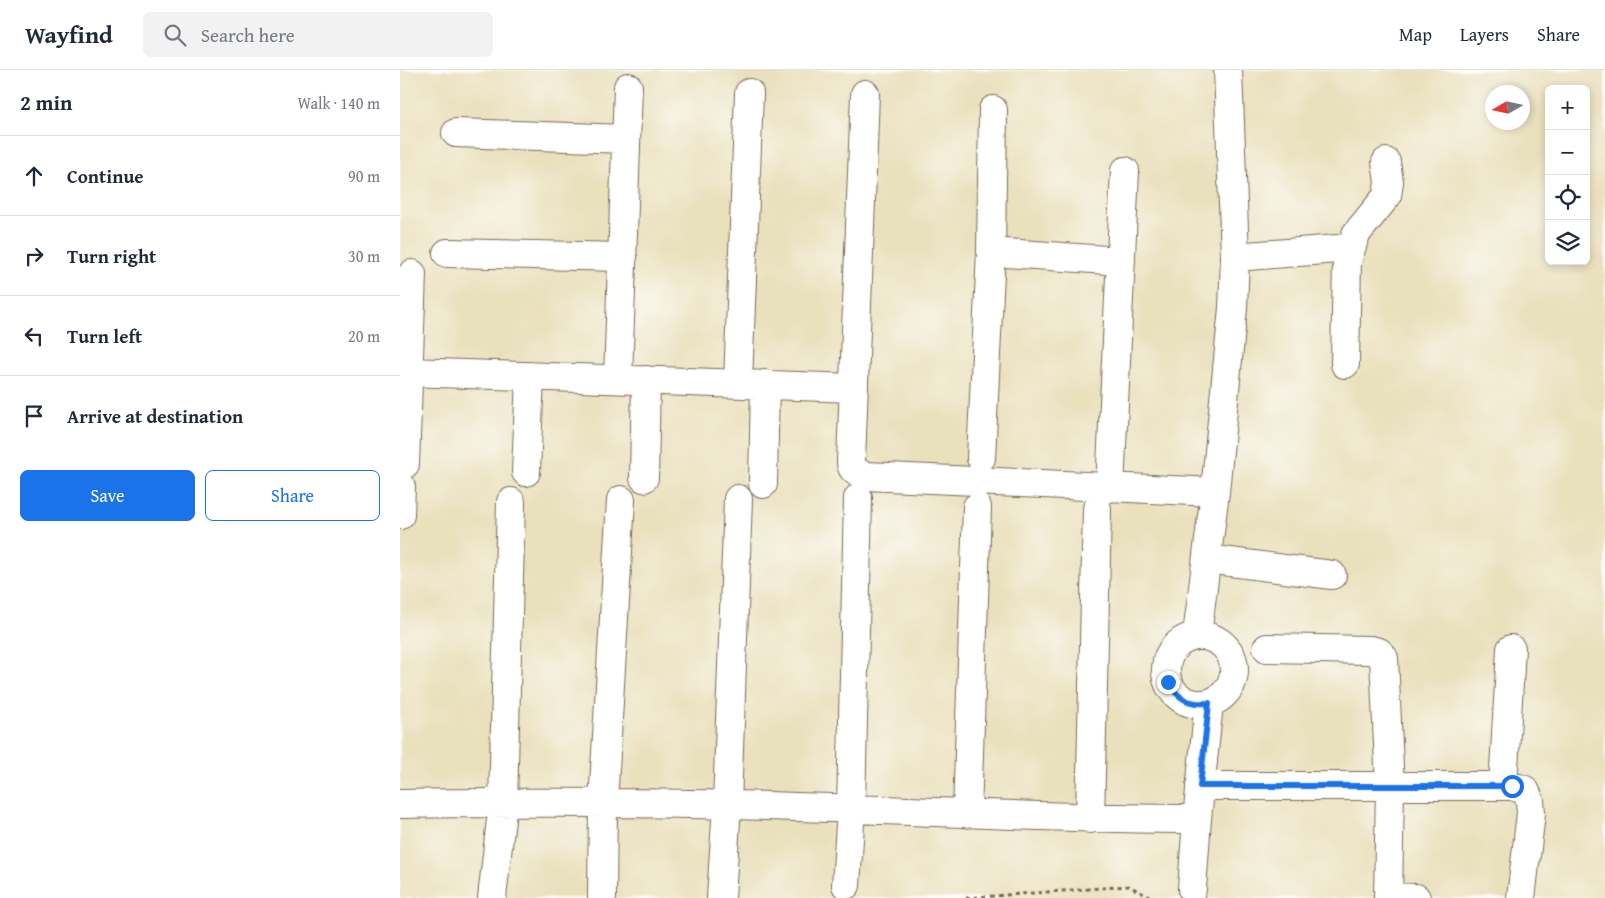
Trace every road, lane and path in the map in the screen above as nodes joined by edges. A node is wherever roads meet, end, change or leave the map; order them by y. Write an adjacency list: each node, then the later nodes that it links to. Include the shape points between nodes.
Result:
1 (1228, 70): 14 (street)
2 (628, 87): 7 (street)
3 (749, 93): 22 (street)
4 (865, 94): 23 (street)
5 (993, 110): 11 (street)
6 (456, 133): 7 (street)
7 (626, 139): 13 (street)
8 (1386, 162): 10 (street, via 1387,196 1366,218)
9 (1125, 171): 15 (street)
10 (1350, 248): 14 (street); 17 (street)
11 (991, 252): 15 (street); 24 (street)
12 (447, 253): 13 (street)
13 (622, 257): 20 (street)
14 (1235, 257): 28 (street)
15 (1121, 261): 30 (street)
16 (412, 274): 18 (street)
17 (1344, 364)
18 (409, 372): 19 (street); 35 (street)
19 (530, 376): 20 (street); 25 (street)
20 (618, 379): 21 (street)
21 (646, 380): 22 (street); 26 (street)
22 (752, 384): 23 (street); 27 (street)
23 (854, 388): 30 (street, via 851,467 857,473)
24 (981, 458)
25 (526, 472)
26 (644, 478)
27 (763, 484)
28 (1215, 492): 30 (street); 36 (street)
29 (858, 498): 49 (street)
30 (1104, 498): 51 (street)
31 (738, 499): 48 (street)
32 (621, 500): 46 (street)
33 (511, 502): 45 (street)
34 (977, 507): 50 (street)
35 (400, 515)
36 (1207, 559): 37 (street); 38 (street)
37 (1332, 575)
38 (1197, 635): 41 (street, via 1208,636 1226,648 1234,669 1227,690); 41 (street, via 1175,646 1168,657 1168,682 1184,700)
39 (1267, 648): 44 (street, via 1379,652 1384,658)
40 (1511, 649): 43 (street)
41 (1209, 703): 42 (street)
42 (1200, 786): 44 (street); 52 (street)
43 (1503, 786): 44 (street); 62 (street, via 1525,790 1530,800)
44 (1390, 788): 55 (street)
45 (503, 802): 46 (street); 47 (street); 56 (street)
46 (602, 803): 48 (street); 57 (street)
47 (400, 804)
48 (727, 805): 49 (street); 58 (street)
49 (851, 809): 50 (street); 53 (street)
50 (967, 814): 51 (street)
51 (1090, 819): 52 (street)
52 (1197, 819): 54 (street)
53 (846, 885)
54 (1192, 889)
55 (1388, 897): 61 (street)
56 (492, 898)
57 (602, 898)
58 (721, 898)
59 (966, 898): 60 (path, via 1129,886)
60 (1151, 898)
61 (1416, 898)
62 (1521, 898)

